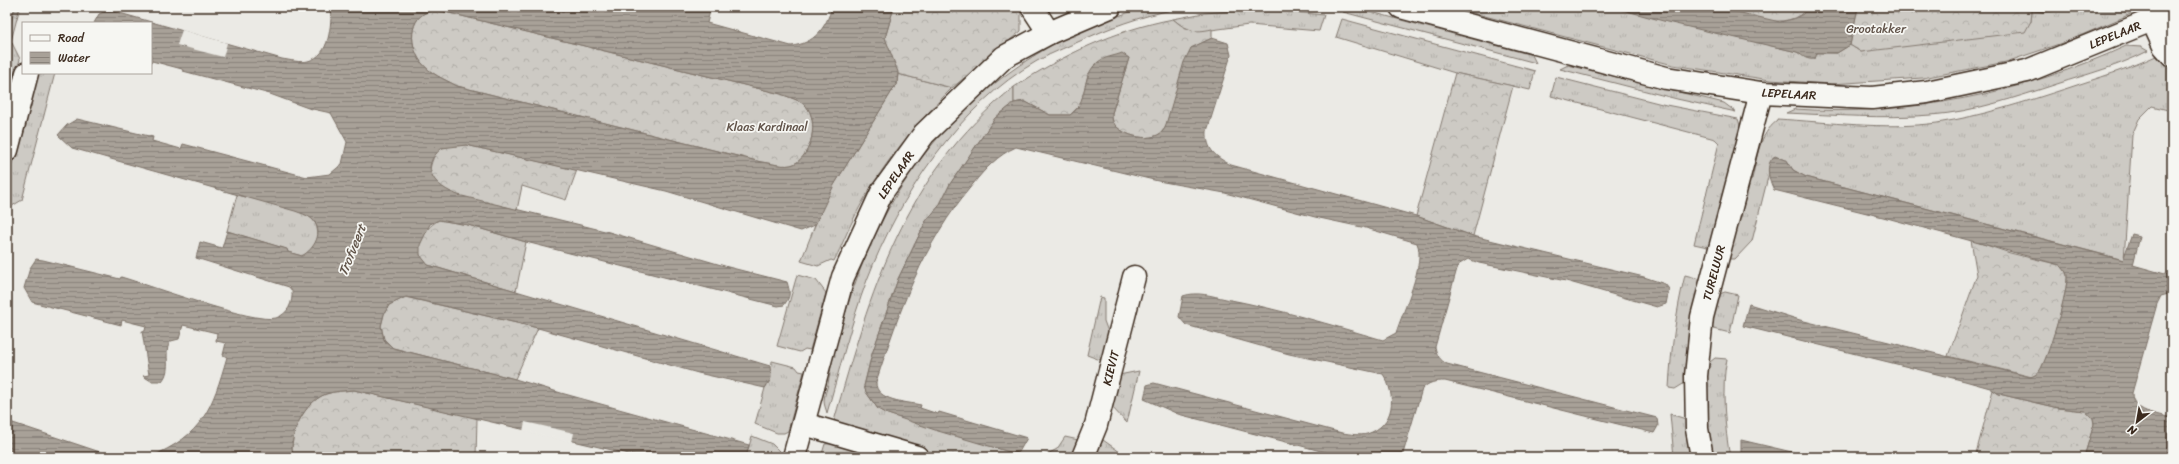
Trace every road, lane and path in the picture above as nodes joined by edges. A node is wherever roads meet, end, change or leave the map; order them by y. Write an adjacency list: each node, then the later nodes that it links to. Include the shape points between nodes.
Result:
1 (1032, 7): 6 (street)
2 (1110, 7): 6 (street, LEPELAAR)
3 (1401, 7): 9 (street, LEPELAAR, via 1666,78)
4 (2172, 9): 5 (street, LEPELAAR)
5 (2152, 20): 7 (street, via 2164,46); 9 (street, LEPELAAR, via 2027,71 1927,92 1872,98)
6 (1049, 33): 12 (street, LEPELAAR, via 1004,57 924,134 882,192 843,277)
7 (2172, 55)
8 (27, 74): 10 (street)
9 (1761, 93): 16 (street, TURELUUR, via 1702,317 1696,376 1697,429)
10 (7, 150)
11 (1134, 277): 15 (street, KIEVIT, via 1096,425)
12 (804, 424): 13 (street, LEPELAAR); 14 (street)
13 (794, 457)
14 (917, 457)
15 (1084, 457)
16 (1702, 457)

